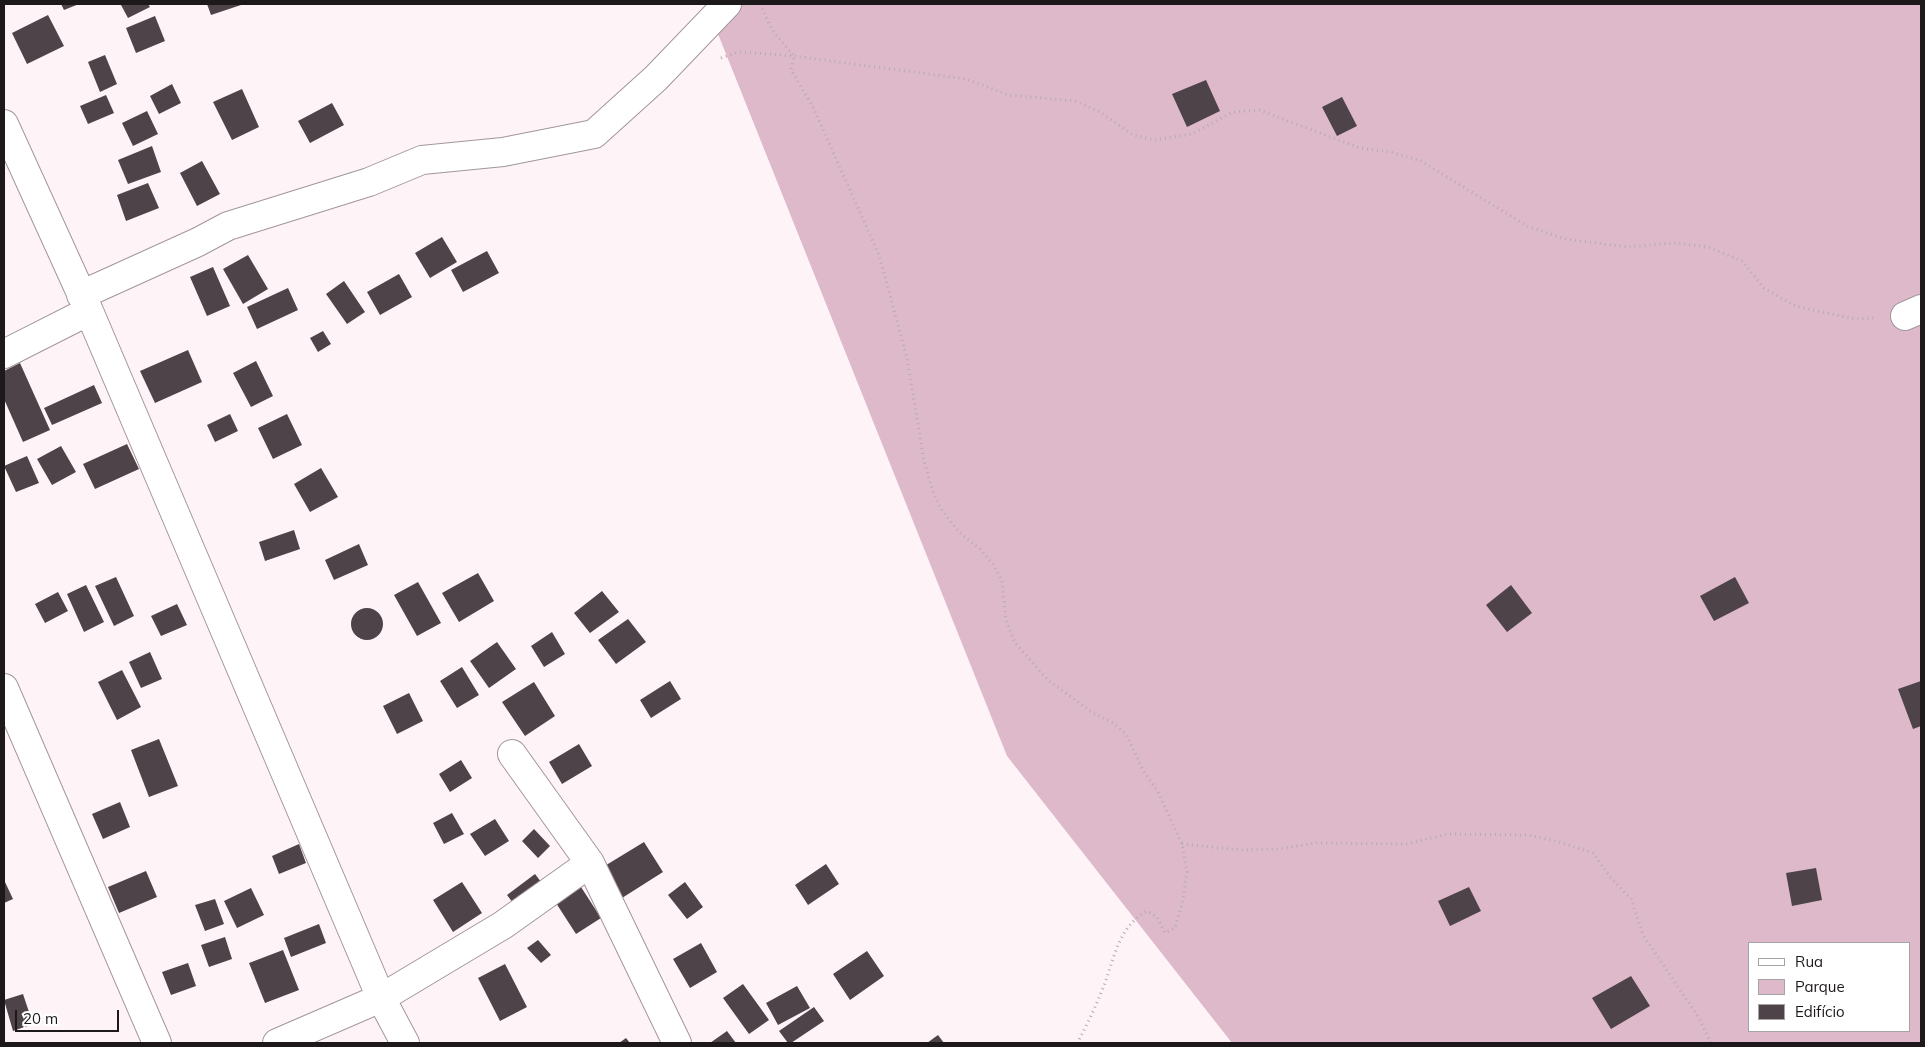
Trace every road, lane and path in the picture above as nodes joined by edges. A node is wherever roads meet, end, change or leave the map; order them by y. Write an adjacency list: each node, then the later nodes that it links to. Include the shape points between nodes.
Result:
1 (727, 4): 6 (street, via 656,78 594,134 503,152 422,160 369,182 228,226)
2 (760, 4): 3 (path, via 772,30)
3 (794, 56): 4 (path, via 739,52); 7 (path, via 966,79 1009,95 1075,101 1100,112 1133,135 1154,140 1192,134 1234,112 1259,110 1360,148 1421,161 1527,226 1565,240 1628,247 1674,243 1708,247 1742,261 1764,288 1795,306 1855,319); 11 (path, via 791,70 813,107 879,256 907,358 924,461 941,509 959,532 986,556 1002,581 1006,620 1015,643 1048,680 1094,713 1114,722 1126,734 1171,816)
4 (711, 61)
5 (4, 124): 6 (street)
6 (85, 303): 8 (street); 13 (street)
7 (1913, 313)
8 (4, 354)
9 (4, 688): 14 (street)
10 (512, 754): 12 (street)
11 (1182, 844): 18 (path, via 1187,872 1175,928 1165,933 1157,917 1147,911 1134,918 1113,954 1105,982); 19 (path, via 1241,850 1317,843 1407,844 1447,834 1528,835 1593,853 1631,899 1643,935 1699,1018)
12 (590, 863): 13 (street, via 502,925); 17 (street)
13 (381, 998): 15 (street); 16 (street)
14 (157, 1043)
15 (277, 1043)
16 (405, 1043)
17 (677, 1043)
18 (1077, 1043)
19 (1711, 1043)

